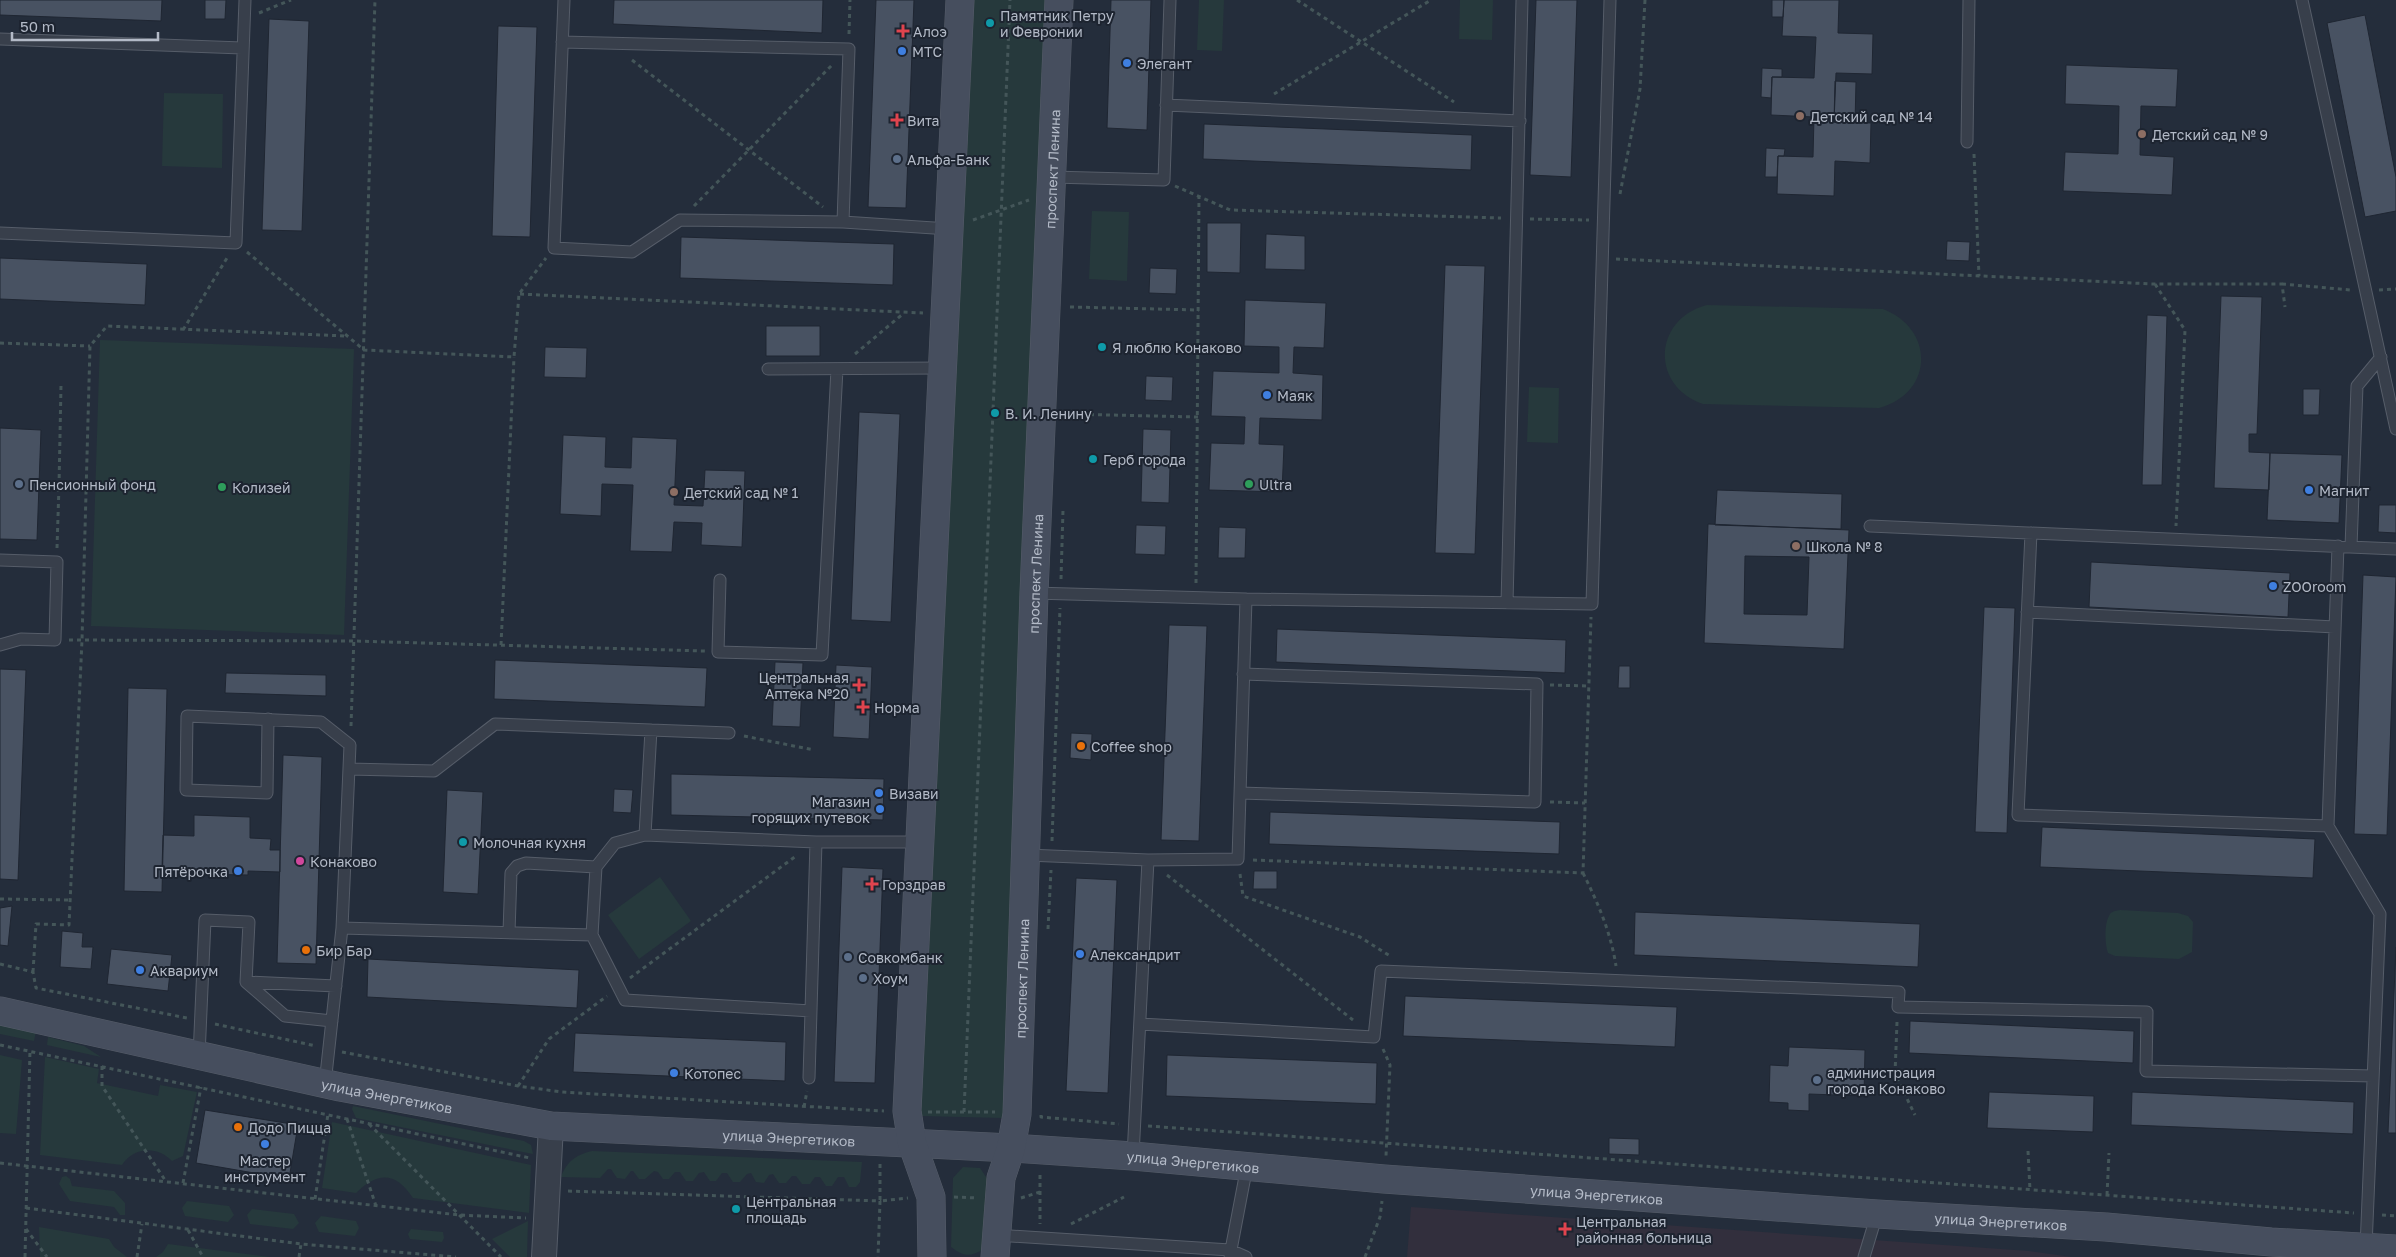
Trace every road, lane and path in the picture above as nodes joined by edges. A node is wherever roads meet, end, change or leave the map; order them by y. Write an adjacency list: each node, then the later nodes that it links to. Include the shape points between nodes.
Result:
1 (245, 0): 17 (lane)
2 (291, 0): 17 (path)
3 (375, 0): 60 (path)
4 (564, 0): 19 (lane)
5 (850, 0): 23 (path)
6 (960, 0): 38 (street)
7 (1010, 0): 33 (path)
8 (1059, 0): 31 (street, проспект Ленина)
9 (1170, 0): 24 (lane)
10 (1298, 0): 20 (path)
11 (1431, 0): 20 (path)
12 (1522, 0): 27 (lane)
13 (1610, 0): 36 (lane)
14 (1645, 0): 36 (path, via 1640,89 1624,183 1618,203)
15 (1969, 0): 28 (lane)
16 (2302, 0): 47 (lane)
17 (245, 19): 22 (lane)
18 (0, 39): 22 (lane)
19 (562, 42): 21 (lane); 41 (lane)
20 (1361, 42): 25 (path); 26 (path)
21 (610, 43): 23 (lane); 29 (path)
22 (242, 48): 40 (lane)
23 (849, 49): 29 (path); 37 (lane)
24 (1166, 105): 25 (lane); 30 (lane)
25 (1250, 109): 26 (lane)
26 (1479, 119): 27 (lane)
27 (1520, 121): 34 (lane)
28 (1968, 142): 43 (path, via 1974,151)
29 (748, 149): 35 (path); 37 (path)
30 (1164, 180): 31 (lane); 32 (path)
31 (1045, 187): 33 (path); 84 (street, проспект Ленина)
32 (1199, 196): 34 (path, via 1230,210); 52 (path)
33 (1001, 210): 38 (path); 150 (path)
34 (1517, 218): 36 (path); 87 (lane)
35 (680, 220): 37 (lane); 41 (lane, via 632,252)
36 (1603, 221): 42 (lane)
37 (843, 222): 38 (lane)
38 (961, 225): 63 (street)
39 (0, 233): 40 (lane)
40 (236, 243): 56 (path); 57 (path)
41 (554, 248): 48 (path)
42 (1602, 257): 43 (path); 87 (lane, via 1592,604)
43 (1979, 276): 44 (path)
44 (2154, 284): 45 (path); 77 (path, via 2185,330)
45 (2282, 284): 47 (path); 50 (path)
46 (2396, 289): 47 (path)
47 (2367, 291): 62 (lane)
48 (519, 294): 53 (path); 61 (path)
49 (1070, 298): 51 (path)
50 (2285, 307)
51 (1070, 308): 52 (path); 54 (path)
52 (1199, 310): 69 (path)
53 (904, 312): 55 (path, via 926,313); 65 (path)
54 (1069, 317)
55 (925, 322)
56 (183, 330): 57 (path); 59 (path, via 108,326)
57 (346, 336): 60 (path)
58 (0, 344): 59 (path)
59 (90, 346): 73 (path)
60 (364, 350): 61 (path); 92 (path)
61 (514, 357): 94 (path)
62 (2381, 357): 71 (lane); 79 (lane, via 2357,386)
63 (943, 368): 65 (lane); 111 (street)
64 (768, 369): 65 (lane)
65 (837, 369): 95 (lane, via 822,655)
66 (61, 385): 72 (path)
67 (1066, 405): 68 (path)
68 (1066, 414): 69 (path); 70 (path)
69 (1198, 417): 85 (path)
70 (1066, 424)
71 (2396, 428)
72 (59, 486): 73 (path); 82 (path)
73 (86, 487): 91 (path)
74 (1063, 504): 84 (path)
75 (1870, 526): 76 (lane)
76 (2031, 533): 77 (lane); 88 (lane)
77 (2174, 539): 78 (lane)
78 (2338, 546): 79 (lane); 89 (lane)
79 (2351, 547): 80 (lane)
80 (2396, 549)
81 (0, 560): 82 (lane)
82 (57, 562): 90 (lane)
83 (720, 580): 95 (lane)
84 (1047, 593): 85 (lane); 112 (street, проспект Ленина); 112 (path)
85 (1196, 598): 86 (lane)
86 (1246, 599): 87 (lane); 96 (lane)
87 (1507, 603)
88 (2027, 612): 89 (lane); 108 (lane, via 2018,814)
89 (2335, 627): 108 (lane)
90 (54, 640): 91 (path); 93 (lane, via 22,639)
91 (82, 640): 92 (path); 118 (path)
92 (353, 641): 94 (path); 102 (path)
93 (0, 645)
94 (501, 645): 95 (path)
95 (718, 652)
96 (1244, 674): 97 (lane); 105 (lane)
97 (1537, 684): 98 (path); 106 (lane)
98 (1589, 686)
99 (268, 719): 99 (lane, via 267,793 186,790 187,716); 102 (lane, via 321,722)
100 (651, 730): 101 (lane); 104 (lane, via 495,724 434,770); 109 (lane)
101 (729, 733): 103 (path)
102 (350, 744): 104 (lane)
103 (814, 750)
104 (349, 769): 119 (lane)
105 (1240, 793): 106 (lane); 114 (lane)
106 (1535, 802): 107 (path)
107 (1585, 802)
108 (2328, 826): 142 (lane, via 2380,914)
109 (645, 835): 110 (lane); 115 (lane, via 615,843)
110 (816, 842): 111 (lane); 129 (path); 132 (lane)
111 (921, 842): 158 (street, via 908,1111)
112 (1039, 855): 113 (lane); 121 (path); 160 (street, проспект Ленина)
113 (1148, 860): 114 (lane); 135 (lane); 136 (path)
114 (1238, 860): 125 (path, via 1243,896 1360,937)
115 (596, 867): 120 (lane, via 526,863 517,866 511,873); 122 (lane)
116 (1583, 873): 127 (path, via 1600,907 1613,949)
117 (0, 899): 118 (path)
118 (70, 900): 124 (path, via 69,925 36,924)
119 (342, 928): 120 (lane); 128 (lane)
120 (509, 932): 122 (lane)
121 (1048, 933)
122 (592, 934): 129 (lane)
123 (0, 964): 124 (path)
124 (33, 972): 133 (path, via 36,988)
125 (1417, 973): 127 (lane); 136 (lane, via 1381,971)
126 (246, 982): 128 (lane); 133 (lane, via 249,922 205,920); 134 (lane, via 286,1016)
127 (1618, 982): 130 (lane, via 1899,992)
128 (336, 986): 134 (lane)
129 (618, 987): 132 (lane, via 624,1000); 145 (path, via 548,1039)
130 (1898, 1006): 142 (lane, via 2147,1012 2146,1071); 153 (path, via 1895,1074)
131 (0, 1011): 140 (street, улица Энергетиков)
132 (811, 1011): 143 (lane)
133 (200, 1021): 138 (path); 140 (lane)
134 (332, 1021): 138 (lane)
135 (1140, 1024): 136 (lane); 156 (lane)
136 (1374, 1037): 159 (path, via 1390,1065)
137 (0, 1045): 139 (path)
138 (329, 1049): 144 (lane); 145 (path)
139 (30, 1050): 141 (path); 169 (path)
140 (198, 1056): 144 (street, улица Энергетиков)
141 (102, 1066): 146 (path); 171 (path, via 102,1086)
142 (2373, 1076): 188 (lane)
143 (809, 1078)
144 (325, 1084): 157 (street, улица Энергетиков)
145 (518, 1086): 147 (path, via 562,1092 884,1111)
146 (201, 1087): 152 (path); 172 (path)
147 (885, 1101)
148 (1041, 1108): 156 (path, via 1041,1117)
149 (923, 1112): 150 (path)
150 (964, 1112): 151 (path)
151 (997, 1112)
152 (328, 1114): 154 (path); 181 (path)
153 (1915, 1115)
154 (347, 1119): 155 (path); 185 (path)
155 (368, 1123): 164 (path); 189 (path)
156 (1135, 1125): 159 (path); 163 (lane)
157 (551, 1126): 158 (street, улица Энергетиков); 211 (street)
158 (912, 1143): 160 (street, улица Энергетиков); 213 (street, via 931,1197)
159 (1386, 1145): 165 (path); 174 (path)
160 (1012, 1148): 163 (street, улица Энергетиков); 198 (street, проспект Ленина, via 1001,1178)
161 (2028, 1151): 174 (path)
162 (2109, 1153): 176 (path)
163 (1133, 1156): 168 (street, улица Энергетиков)
164 (533, 1158)
165 (1385, 1159)
166 (0, 1163): 169 (path)
167 (880, 1164): 184 (path)
168 (1247, 1166): 187 (street, улица Энергетиков, via 1384,1179); 202 (lane)
169 (27, 1168): 171 (path); 186 (path)
170 (1040, 1175): 175 (path)
171 (165, 1180): 172 (path)
172 (183, 1183): 181 (path)
173 (561, 1190): 184 (path)
174 (2030, 1190): 176 (path)
175 (1040, 1192): 182 (path); 195 (path)
176 (2107, 1195): 188 (path)
177 (916, 1197): 184 (path)
178 (950, 1197): 179 (path)
179 (980, 1198)
180 (1124, 1198): 196 (path, via 1070,1224)
181 (315, 1199): 185 (path)
182 (1017, 1199)
183 (1382, 1200): 215 (path, via 1380,1217)
184 (880, 1201): 212 (path)
185 (376, 1206): 189 (path)
186 (26, 1208): 192 (path); 193 (path)
187 (1877, 1214): 201 (street, улица Энергетиков, via 2106,1227); 216 (lane)
188 (2368, 1214): 190 (path); 199 (lane)
189 (459, 1215): 191 (path); 210 (path)
190 (2396, 1216)
191 (530, 1219)
192 (142, 1224): 194 (path); 206 (path)
193 (25, 1229): 204 (path); 205 (path)
194 (188, 1229): 197 (path); 207 (path)
195 (1040, 1237): 196 (lane); 198 (lane)
196 (1067, 1239): 202 (lane)
197 (301, 1244): 203 (path); 208 (path)
198 (995, 1246)
199 (2366, 1248): 200 (street, улица Энергетиков); 201 (street, улица Энергетиков)
200 (2396, 1249)
201 (2270, 1250)
202 (1230, 1253): 214 (lane)
203 (421, 1256): 209 (path)
204 (25, 1257)
205 (47, 1257)
206 (137, 1257)
207 (203, 1257)
208 (299, 1257)
209 (456, 1257)
210 (500, 1257)
211 (544, 1257)
212 (878, 1257)
213 (932, 1257)
214 (1246, 1257)
215 (1365, 1257)
216 (1864, 1257)

